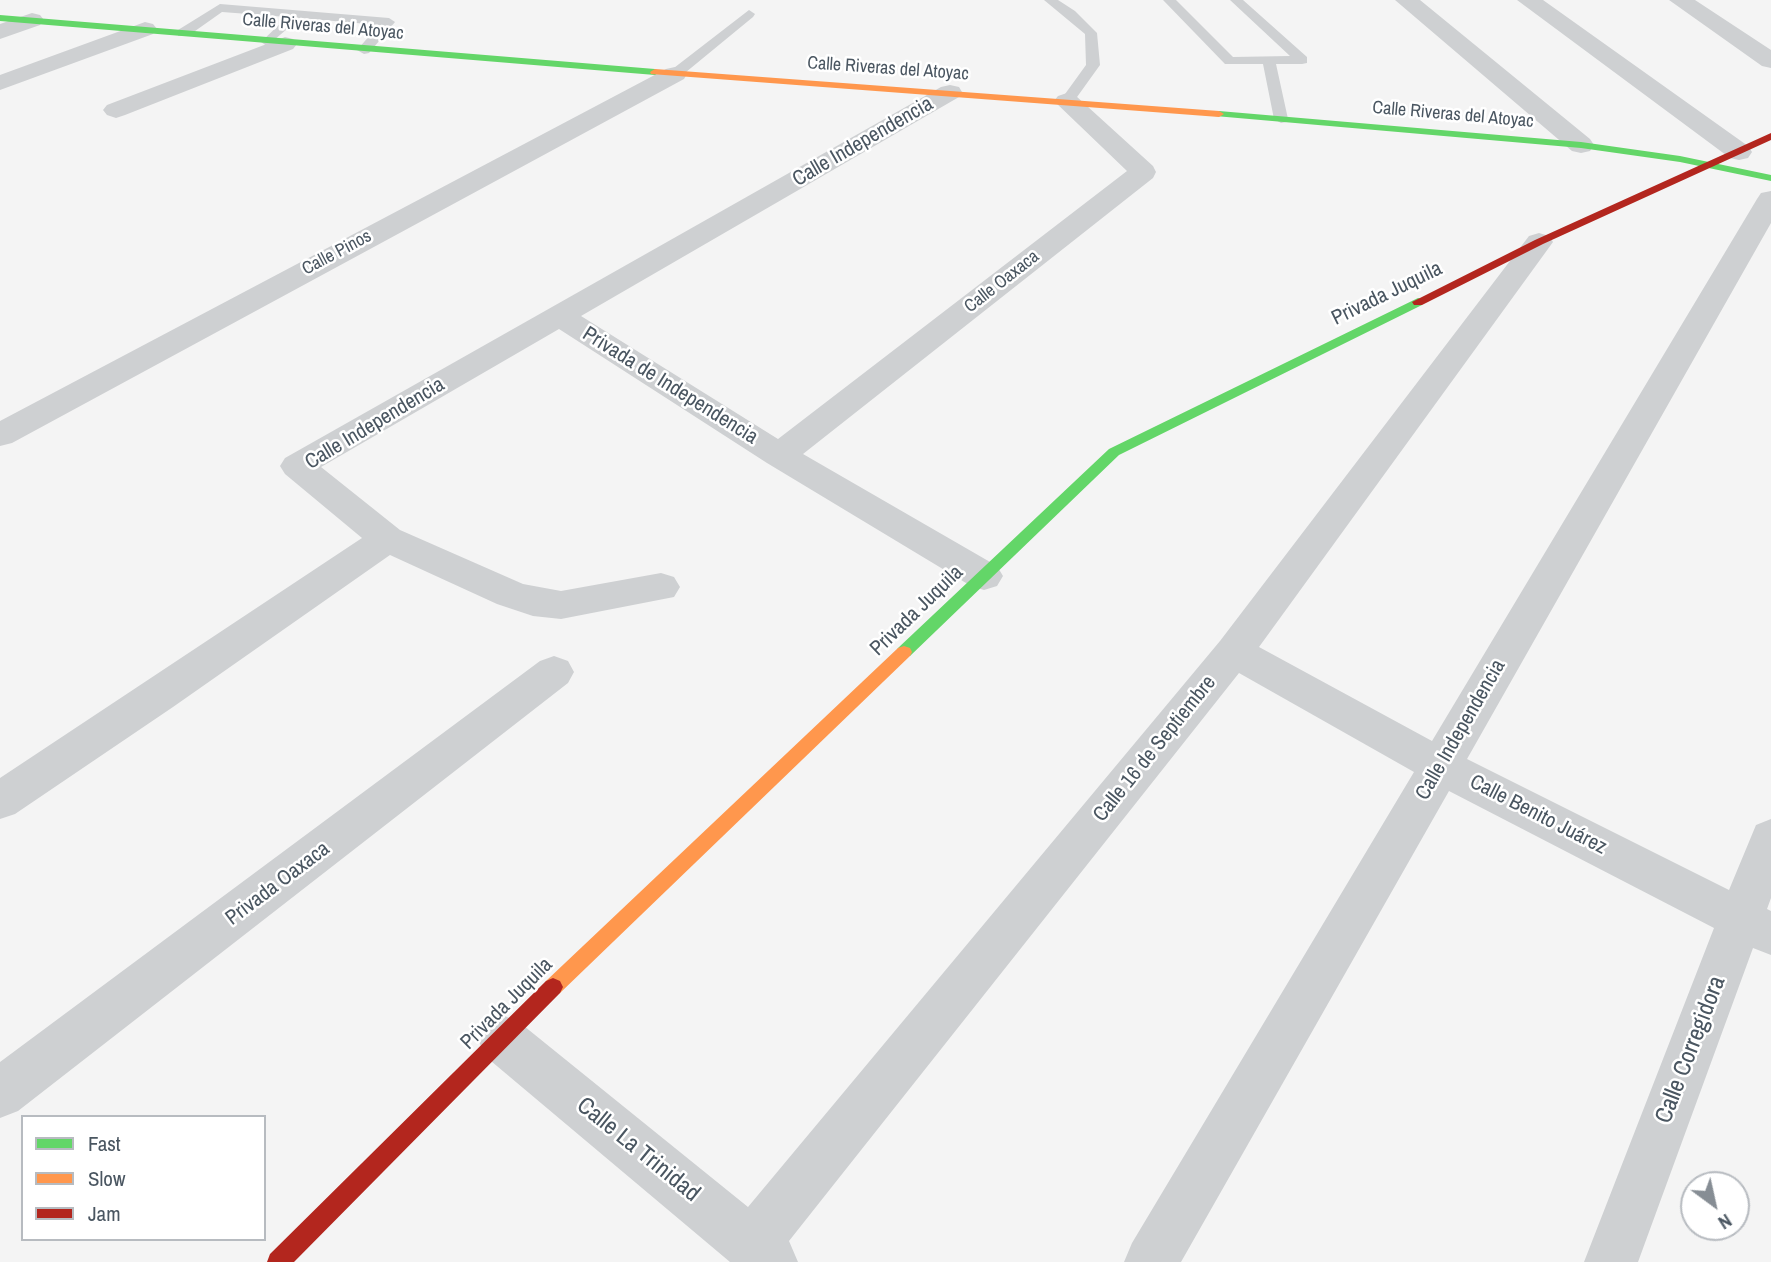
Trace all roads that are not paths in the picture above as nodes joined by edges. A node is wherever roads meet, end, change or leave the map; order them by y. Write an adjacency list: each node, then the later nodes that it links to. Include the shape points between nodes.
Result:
1 (1050, 0): 21 (lane, via 1091,33 1093,65)
2 (1169, 0): 16 (lane, via 1230,61)
3 (1236, 0): 16 (lane, via 1302,60)
4 (1406, 0): 25 (street)
5 (1528, 0): 26 (street)
6 (1680, 0): 17 (street)
7 (749, 14): 18 (lane)
8 (298, 15): 13 (lane, via 220,8); 14 (lane); 15 (lane, via 389,22)
9 (0, 18): 10 (main road, Calle Riveras del Atoyac)
10 (32, 20): 11 (main road, Calle Riveras del Atoyac); 12 (street)
11 (145, 29): 13 (main road, Calle Riveras del Atoyac); 19 (street)
12 (0, 32)
13 (183, 33): 14 (main road, Calle Riveras del Atoyac)
14 (276, 43): 15 (main road, Calle Riveras del Atoyac); 22 (street)
15 (364, 50): 18 (main road, Calle Riveras del Atoyac)
16 (1269, 61): 23 (lane)
17 (1771, 61)
18 (676, 74): 20 (main road, Calle Riveras del Atoyac); 32 (street, Calle Pinos)
19 (0, 83)
20 (950, 92): 21 (main road, Calle Riveras del Atoyac); 31 (street, Calle Independencia)
21 (1067, 101): 23 (main road, Calle Riveras del Atoyac); 33 (street, Calle Oaxaca, via 1143,172)
22 (116, 110)
23 (1281, 120): 25 (main road, Calle Riveras del Atoyac)
24 (1771, 136): 26 (main road, Privada Juquila)
25 (1581, 145): 27 (main road, Calle Riveras del Atoyac)
26 (1739, 152): 27 (main road, Privada Juquila)
27 (1708, 165): 28 (main road, Calle Riveras del Atoyac); 30 (main road, Privada Juquila)
28 (1771, 178)
29 (1771, 199): 39 (street, Calle Independencia)
30 (1539, 242): 35 (main road, Privada Juquila, via 1114,452); 37 (street, Calle 16 de Septiembre)
31 (561, 317): 33 (street, Privada de Independencia); 34 (street, Calle Independencia, via 297,466)
32 (0, 435)
33 (779, 455): 35 (street, Privada de Independencia)
34 (387, 539): 36 (street, via 533,602 561,606); 40 (street)
35 (984, 576): 43 (main road, Privada Juquila)
36 (661, 587)
37 (1234, 652): 39 (street, Calle Benito Juárez); 45 (street, Calle 16 de Septiembre)
38 (554, 673): 44 (street, Privada Oaxaca)
39 (1440, 765): 42 (street, Calle Benito Juárez); 47 (street, Calle Independencia)
40 (0, 800)
41 (1771, 838): 42 (street, Calle Corregidora)
42 (1756, 926): 48 (street, Calle Corregidora)
43 (502, 1039): 45 (street, Calle La Trinidad); 46 (main road, Privada Juquila)
44 (0, 1093)
45 (763, 1253)
46 (278, 1262)
47 (1151, 1262)
48 (1611, 1262)

